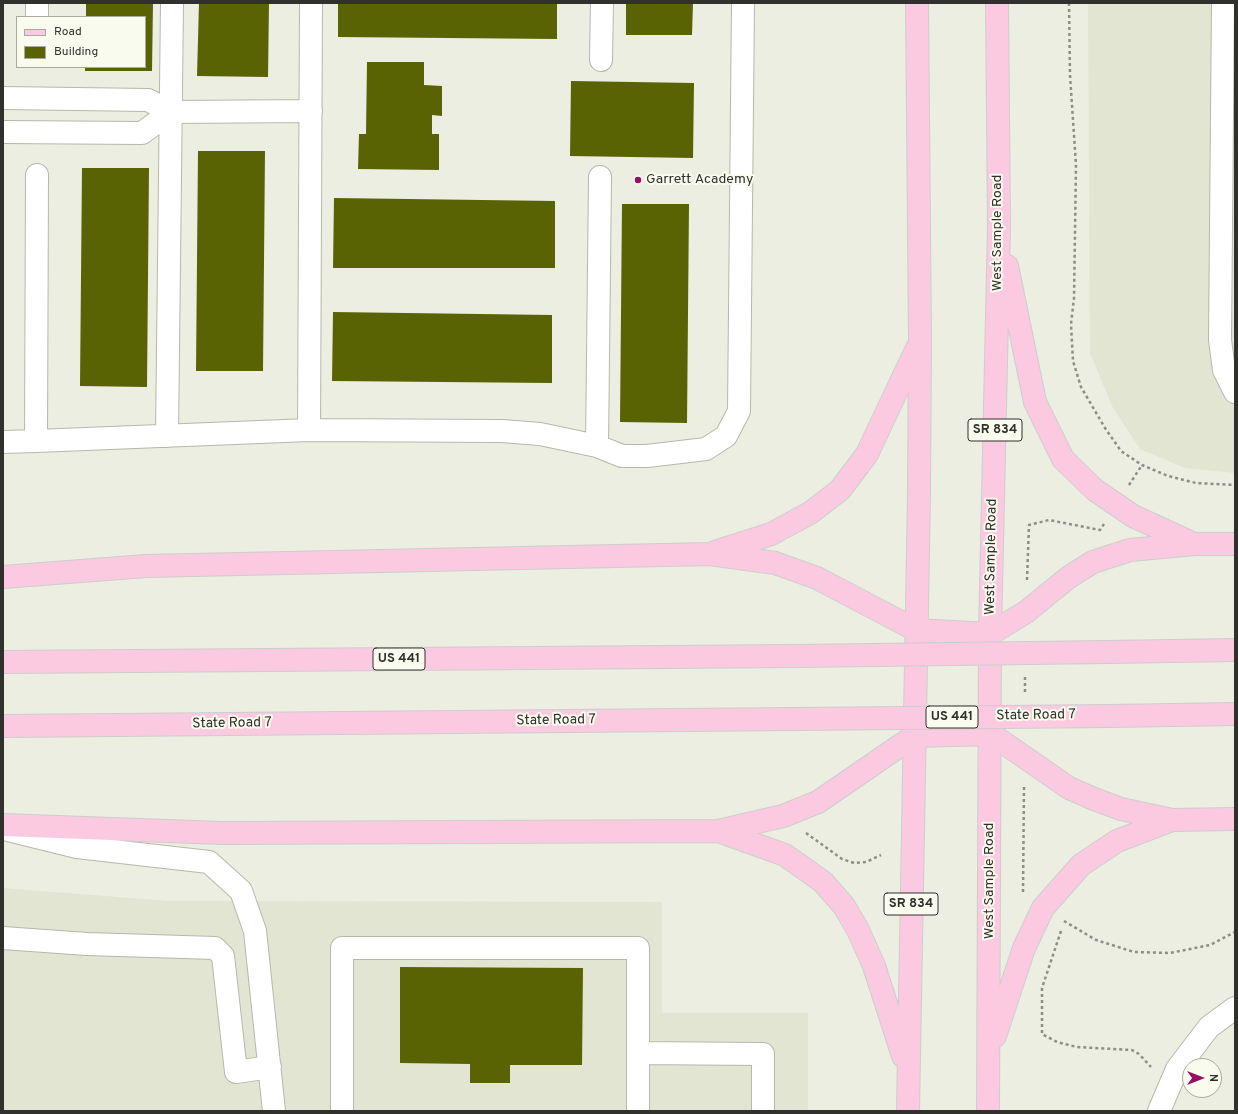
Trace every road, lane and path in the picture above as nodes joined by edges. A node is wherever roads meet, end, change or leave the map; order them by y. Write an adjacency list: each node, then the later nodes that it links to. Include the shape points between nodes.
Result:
1 (37, 3): 10 (lane)
2 (172, 3): 14 (lane)
3 (312, 3): 13 (lane)
4 (602, 3): 11 (lane)
5 (743, 3): 25 (lane, via 739,411 726,436 706,450 622,456)
6 (917, 3): 19 (main road, SR 834)
7 (997, 3): 18 (main road, West Sample Road / SR 834)
8 (1069, 3): 26 (path, via 1070,75 1076,164 1074,298 1071,324 1073,361 1081,387 1121,451 1142,465 1168,476 1196,483)
9 (1223, 3): 20 (lane, via 1220,340 1224,370)
10 (37, 16)
11 (601, 60)
12 (3, 98): 14 (lane, via 148,100)
13 (311, 111): 14 (lane); 21 (lane)
14 (171, 112): 15 (lane, via 142,133); 22 (lane)
15 (3, 132)
16 (37, 174): 23 (lane)
17 (600, 177): 25 (lane)
18 (999, 225): 27 (main road, via 1034,402 1063,459 1095,490 1133,516); 32 (main road, West Sample Road / SR 834)
19 (920, 341): 29 (main road, via 867,454 840,490 810,513 771,534); 31 (main road, SR 834)
20 (1235, 392)
21 (309, 430): 22 (lane); 25 (lane, via 540,434)
22 (167, 436): 23 (lane)
23 (36, 441): 24 (lane)
24 (3, 442)
25 (597, 446)
26 (1235, 485)
27 (1195, 544): 28 (main road); 32 (main road, via 1130,550 1093,562 1068,577 1026,612)
28 (1235, 544)
29 (710, 554): 30 (main road, via 146,566); 31 (main road, via 775,563 817,578)
30 (3, 577)
31 (916, 630): 32 (main road); 38 (main road, SR 834)
32 (990, 634): 37 (main road, West Sample Road / SR 834)
33 (1235, 650): 34 (main road, US 441, bridge)
34 (3, 662)
35 (1235, 714): 36 (main road, State Road 7 / US 441, bridge)
36 (3, 726)
37 (991, 734): 38 (main road); 40 (main road, via 1053,777 1094,799 1121,809); 50 (main road, West Sample Road / SR 834)
38 (914, 736): 44 (main road, via 818,802 783,816); 52 (main road, SR 834)
39 (1235, 819): 40 (main road)
40 (1172, 820): 50 (main road, via 1117,841 1081,865 1044,908 1024,948)
41 (3, 825): 44 (main road, via 222,833)
42 (3, 828): 51 (lane, via 77,847 209,862 230,880 242,891 256,931)
43 (800, 829): 45 (path, via 842,859 854,863 866,862)
44 (718, 831): 52 (main road, via 785,855 823,882 844,906 874,966)
45 (881, 855)
46 (1235, 932): 53 (path, via 1210,945 1170,953 1134,952 1096,940 1064,920 1042,988 1042,1034 1057,1042 1077,1046 1132,1050 1140,1054)
47 (3, 938): 51 (lane, via 87,944 215,948 223,956 236,1072)
48 (1235, 1008): 53 (lane, via 1209,1027 1177,1070)
49 (638, 1053): 55 (lane, via 638,948 342,948); 56 (lane); 57 (lane, via 763,1054)
50 (989, 1054): 59 (main road, West Sample Road / SR 834)
51 (270, 1067): 54 (lane)
52 (908, 1072): 58 (main road, SR 834)
53 (1169, 1087): 60 (lane)
54 (274, 1111)
55 (342, 1111)
56 (638, 1111)
57 (763, 1111)
58 (908, 1111)
59 (988, 1111)
60 (1159, 1111)

